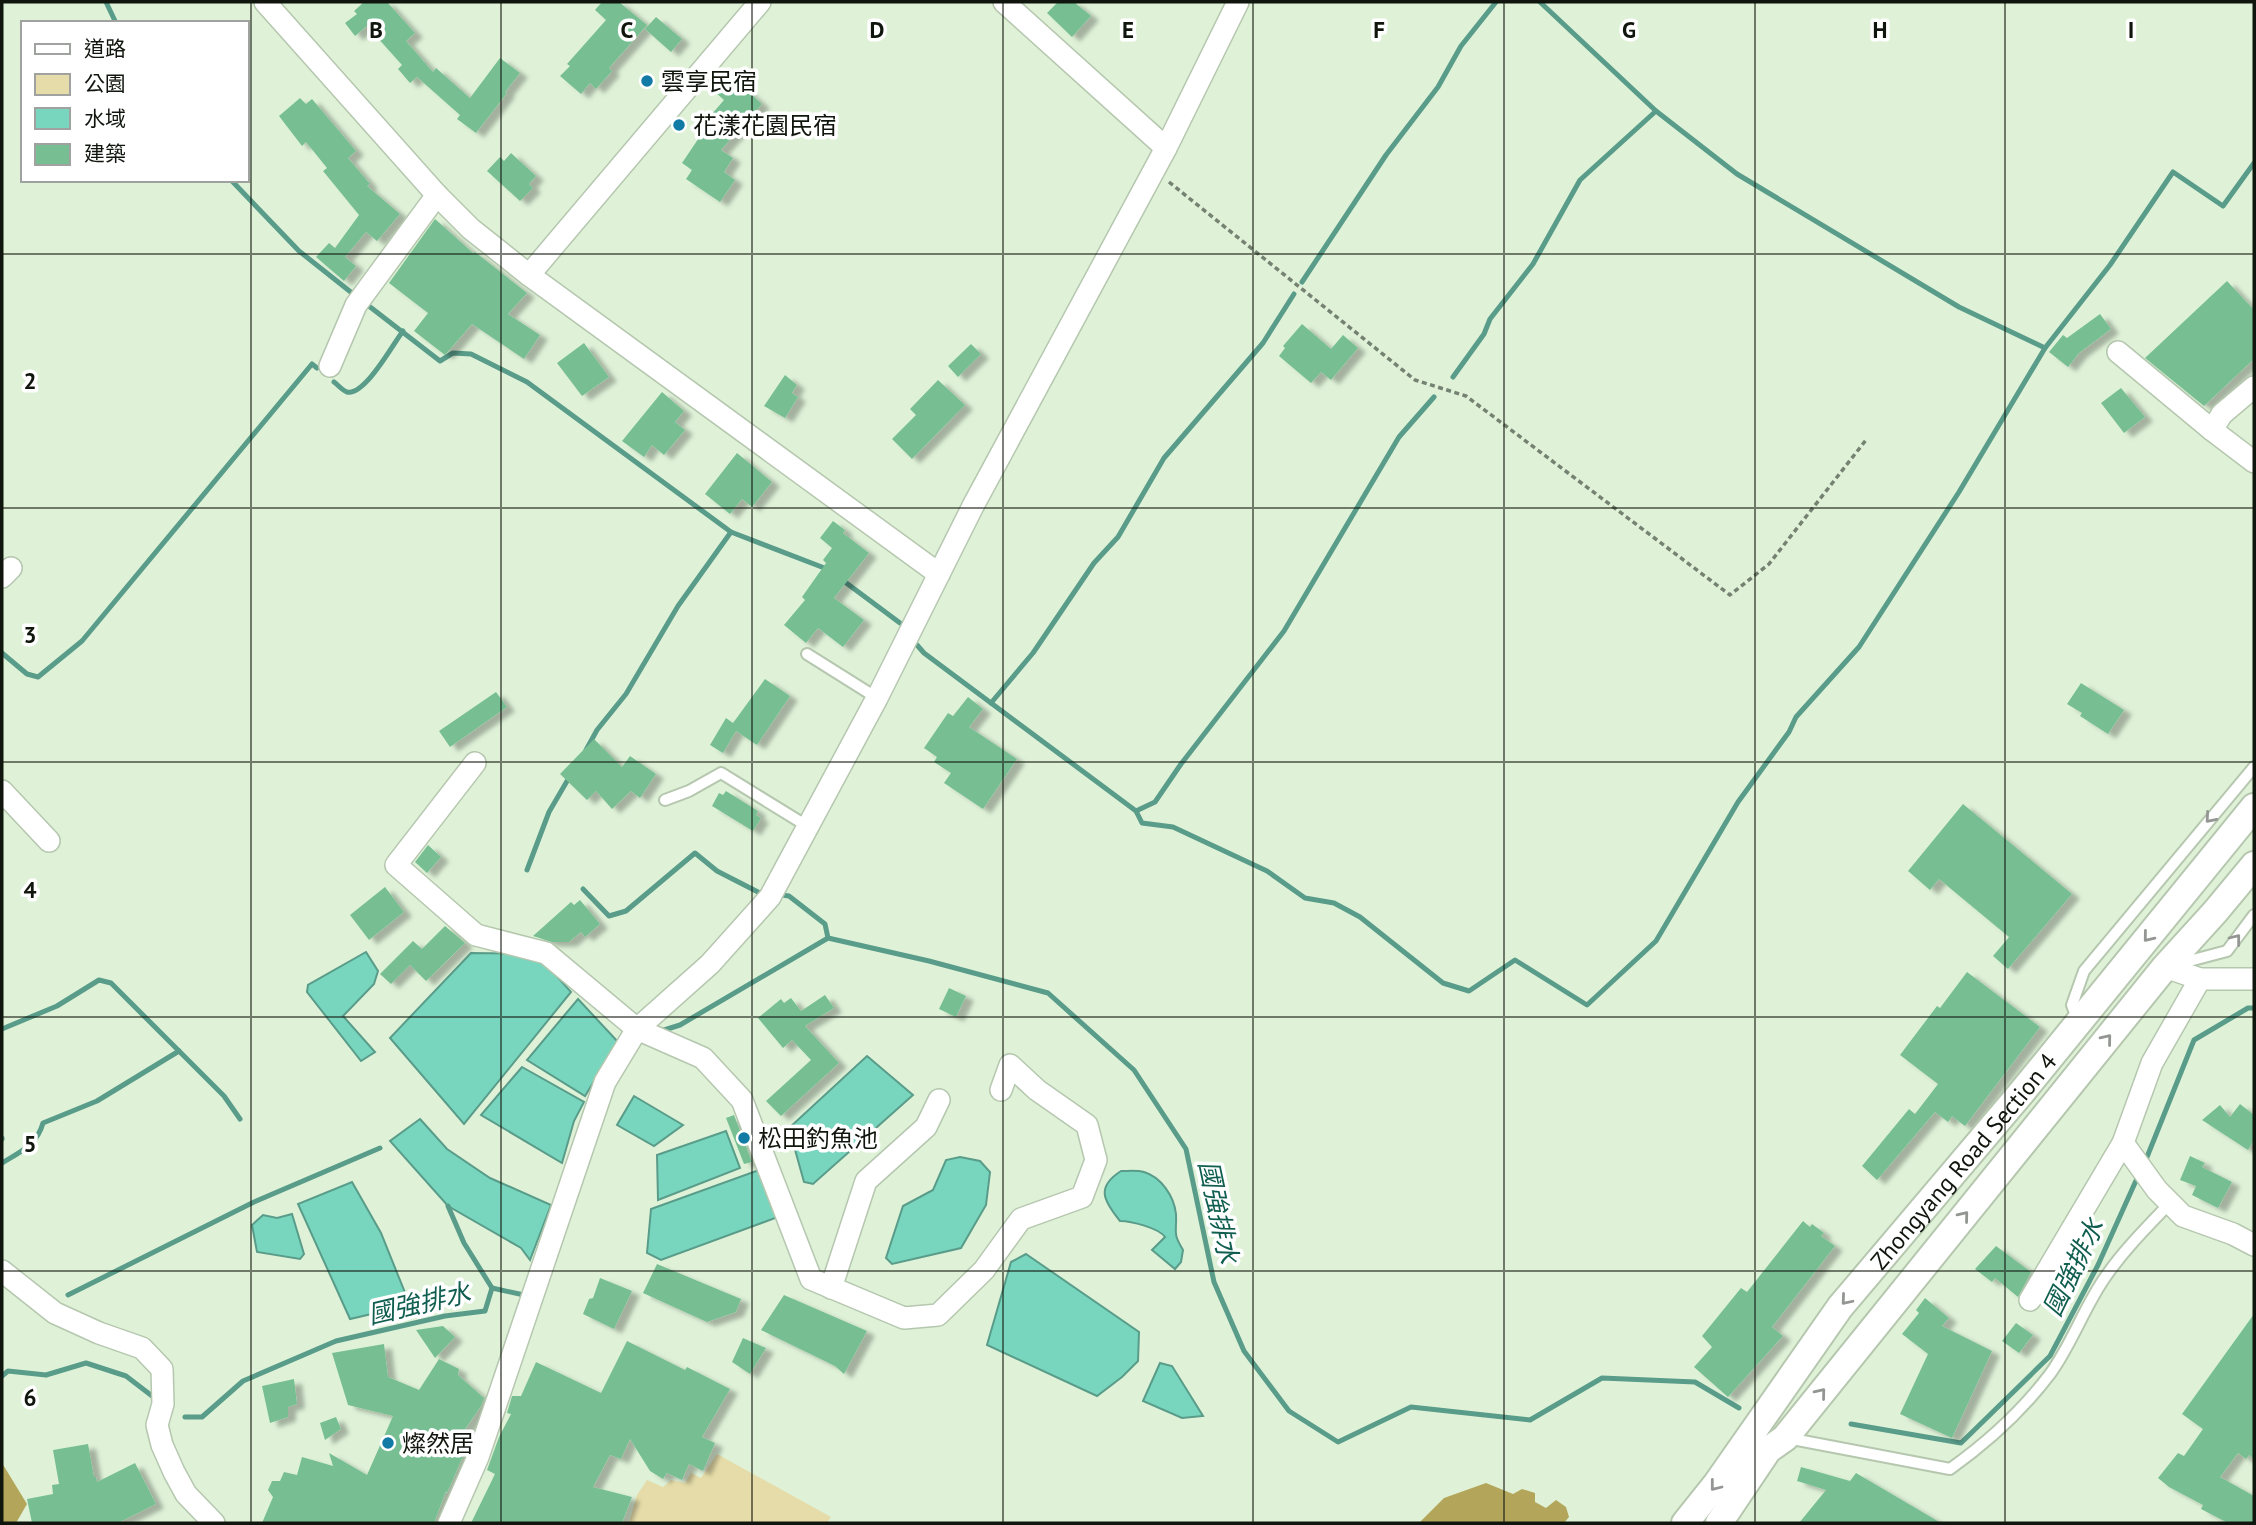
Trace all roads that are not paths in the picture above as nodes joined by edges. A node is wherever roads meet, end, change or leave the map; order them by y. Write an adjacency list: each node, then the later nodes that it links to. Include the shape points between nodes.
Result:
1 (265, 2): 6 (street)
2 (760, 2): 7 (street)
3 (1004, 2): 5 (street)
4 (1238, 2): 5 (street)
5 (1166, 148): 13 (street)
6 (437, 195): 7 (street, via 471,229); 9 (street, via 356,305)
7 (530, 275): 13 (street)
8 (2118, 352): 11 (street)
9 (330, 366)
10 (2254, 387): 11 (street, via 2222,414)
11 (2212, 430): 12 (street)
12 (2254, 462)
13 (939, 574): 15 (street)
14 (807, 654): 15 (lane)
15 (877, 698): 21 (street)
16 (475, 763): 29 (street, via 396,865 476,935 546,953)
17 (2254, 767): 28 (lane, one-way to 28, via 2084,971 2072,1005)
18 (2, 791): 22 (street)
19 (665, 800): 21 (lane, via 721,773)
20 (2254, 807): 28 (street, Zhongyang Road Section 4, one-way to 28)
21 (807, 826): 29 (street, via 770,897 710,964)
22 (49, 841)
23 (2254, 865): 25 (street, Zhongyang Road Section 4)
24 (2254, 915): 25 (lane, one-way to 24, via 2227,951)
25 (2165, 967): 26 (street); 38 (street, Zhongyang Road Section 4, one-way to 25)
26 (2200, 979): 27 (street); 32 (street, via 2152,1063)
27 (2254, 979)
28 (2078, 1023): 41 (street, Zhongyang Road Section 4, one-way to 41, via 1840,1307)
29 (637, 1029): 36 (street, via 703,1058 742,1100 811,1279); 40 (street, via 605,1082 478,1457)
30 (1001, 1090): 36 (street, via 1010,1065 1087,1125 1096,1160 1082,1197 1021,1219 984,1270 938,1315 904,1318)
31 (939, 1100): 36 (street, via 926,1127 866,1181)
32 (2123, 1143): 33 (street); 37 (street)
33 (2163, 1197): 34 (street, via 2183,1216); 38 (lane, via 2105,1276 2051,1372 2013,1418 1950,1469)
34 (2254, 1245)
35 (2, 1271): 39 (street, via 55,1313 142,1348 162,1368 163,1404 157,1425 163,1445 186,1494)
36 (831, 1288)
37 (2030, 1300)
38 (1785, 1438): 42 (street, Zhongyang Road Section 4, via 1768,1450)
39 (214, 1523)
40 (449, 1523)
41 (1685, 1523)
42 (1719, 1523)

